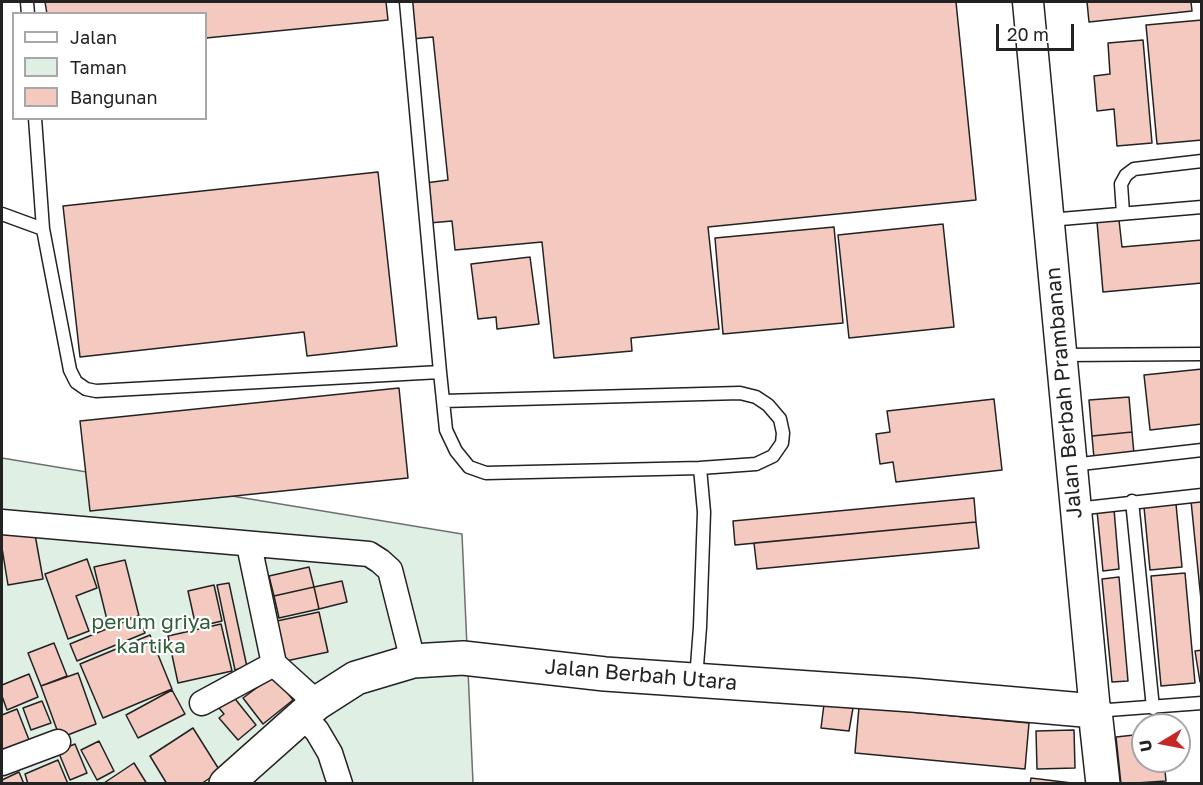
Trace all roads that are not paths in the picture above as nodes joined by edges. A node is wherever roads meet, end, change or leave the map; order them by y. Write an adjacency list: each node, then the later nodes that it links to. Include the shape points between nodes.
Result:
1 (406, 2): 12 (lane)
2 (1028, 2): 8 (street, Jalan Berbah Prambanan)
3 (35, 120): 9 (lane)
4 (1202, 161): 6 (lane, via 1134,169 1121,184)
5 (1202, 207): 6 (lane)
6 (1124, 213): 8 (lane)
7 (2, 214): 9 (lane)
8 (1048, 220): 11 (street, Jalan Berbah Prambanan)
9 (43, 229): 12 (lane, via 70,370 76,382 86,389)
10 (1202, 354): 11 (lane)
11 (1061, 355): 15 (street, Jalan Berbah Prambanan)
12 (440, 372): 13 (lane)
13 (443, 401): 16 (lane, via 446,430 456,451 469,466 486,473); 16 (lane, via 740,393 756,397 780,419 782,443 773,456 756,464)
14 (1202, 450): 15 (lane)
15 (1071, 465): 19 (street, Jalan Berbah Prambanan)
16 (699, 468): 24 (lane, via 704,512)
17 (1202, 495): 18 (lane)
18 (1132, 501): 19 (lane); 27 (lane)
19 (1076, 508): 29 (street, Jalan Berbah Prambanan)
20 (2, 522): 21 (street)
21 (249, 545): 22 (street, via 369,554 380,561 390,570); 23 (street)
22 (413, 661): 24 (main road, Jalan Berbah Utara, via 463,658); 28 (main road, Jalan Berbah Utara, via 356,678)
23 (274, 664): 25 (street); 28 (street)
24 (696, 680): 29 (main road, Jalan Berbah Utara)
25 (202, 703)
26 (1202, 703): 27 (lane)
27 (1153, 708): 29 (lane)
28 (310, 710): 32 (main road, Jalan Berbah Utara); 33 (street)
29 (1095, 711): 34 (main road, Jalan Berbah Prambanan)
30 (58, 742): 31 (street)
31 (2, 763)
32 (226, 783)
33 (340, 783)
34 (1103, 783)

